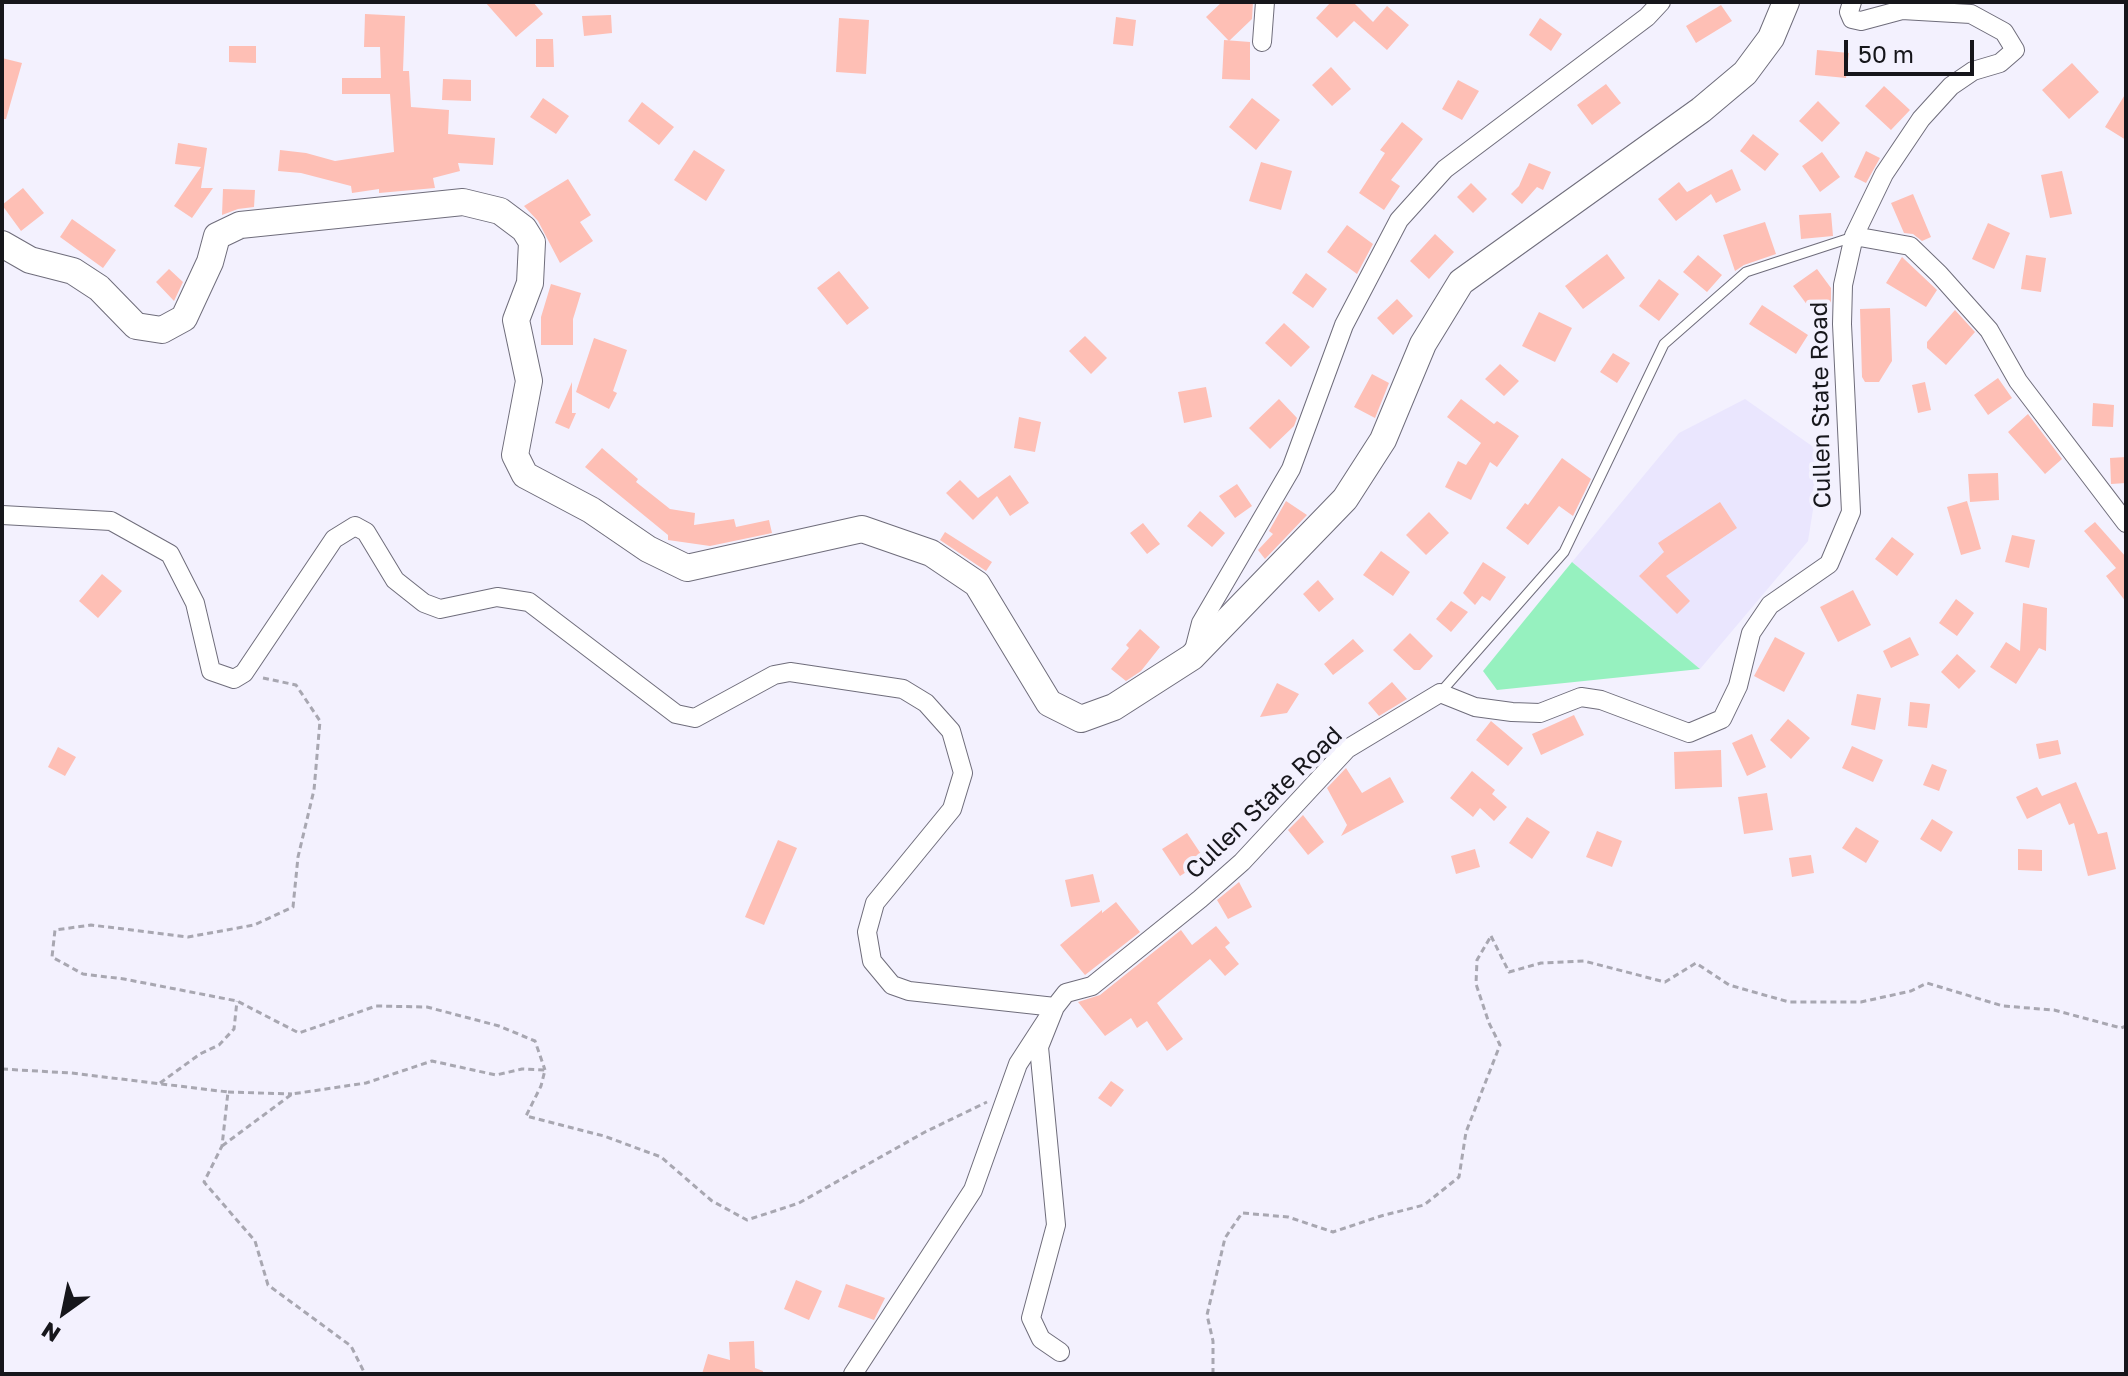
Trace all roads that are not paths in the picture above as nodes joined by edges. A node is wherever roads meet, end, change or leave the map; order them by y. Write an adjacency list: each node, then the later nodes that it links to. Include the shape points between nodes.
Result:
1 (1265, 2): 5 (street)
2 (1661, 2): 10 (street, via 1445,169 1399,220 1344,325 1291,469 1201,623)
3 (1786, 2): 10 (street, via 1771,38 1745,73 1461,282 1423,344 1383,440 1345,499)
4 (1852, 2): 6 (street, Cullen State Road, via 1852,19 1861,21 1902,10 1971,14 2004,32 2015,50 1951,86 1921,119 1884,174)
5 (1262, 42)
6 (1854, 236): 9 (street, via 1910,246 1939,274 1989,330 2018,381); 11 (lane, via 1746,272 1664,344 1564,552); 11 (street, Cullen State Road, via 1843,285 1842,324 1851,512 1829,564 1770,605 1751,633 1738,686 1722,719 1689,733 1601,700 1581,697 1540,713 1512,712 1475,707)
7 (2, 244): 10 (street, via 30,260 73,271 99,288 136,326 162,330 184,318 217,236 240,225 463,202 500,211 532,242 530,283 516,320 529,381 515,455 525,475 687,568 862,529 931,553 977,584 1049,703 1081,719 1114,707)
8 (2, 515): 12 (street, via 111,521 170,554 195,603 211,671 234,679 244,673 334,539 355,526 366,532 395,580 424,603 440,609 497,597 529,602 676,714 695,718 774,675 790,672 903,689 926,703 951,731 963,773 952,809 875,903 867,932 872,961 892,985 909,991)
9 (2126, 523)
10 (1192, 657)
11 (1440, 693): 12 (street, Cullen State Road, via 1347,749 1242,862 1092,986 1066,993)
12 (1055, 1007): 13 (street, via 1039,1047 1056,1225 1031,1318 1041,1339); 14 (street, Cullen State Road, via 1018,1064 973,1190)
13 (1060, 1352)
14 (853, 1374)

